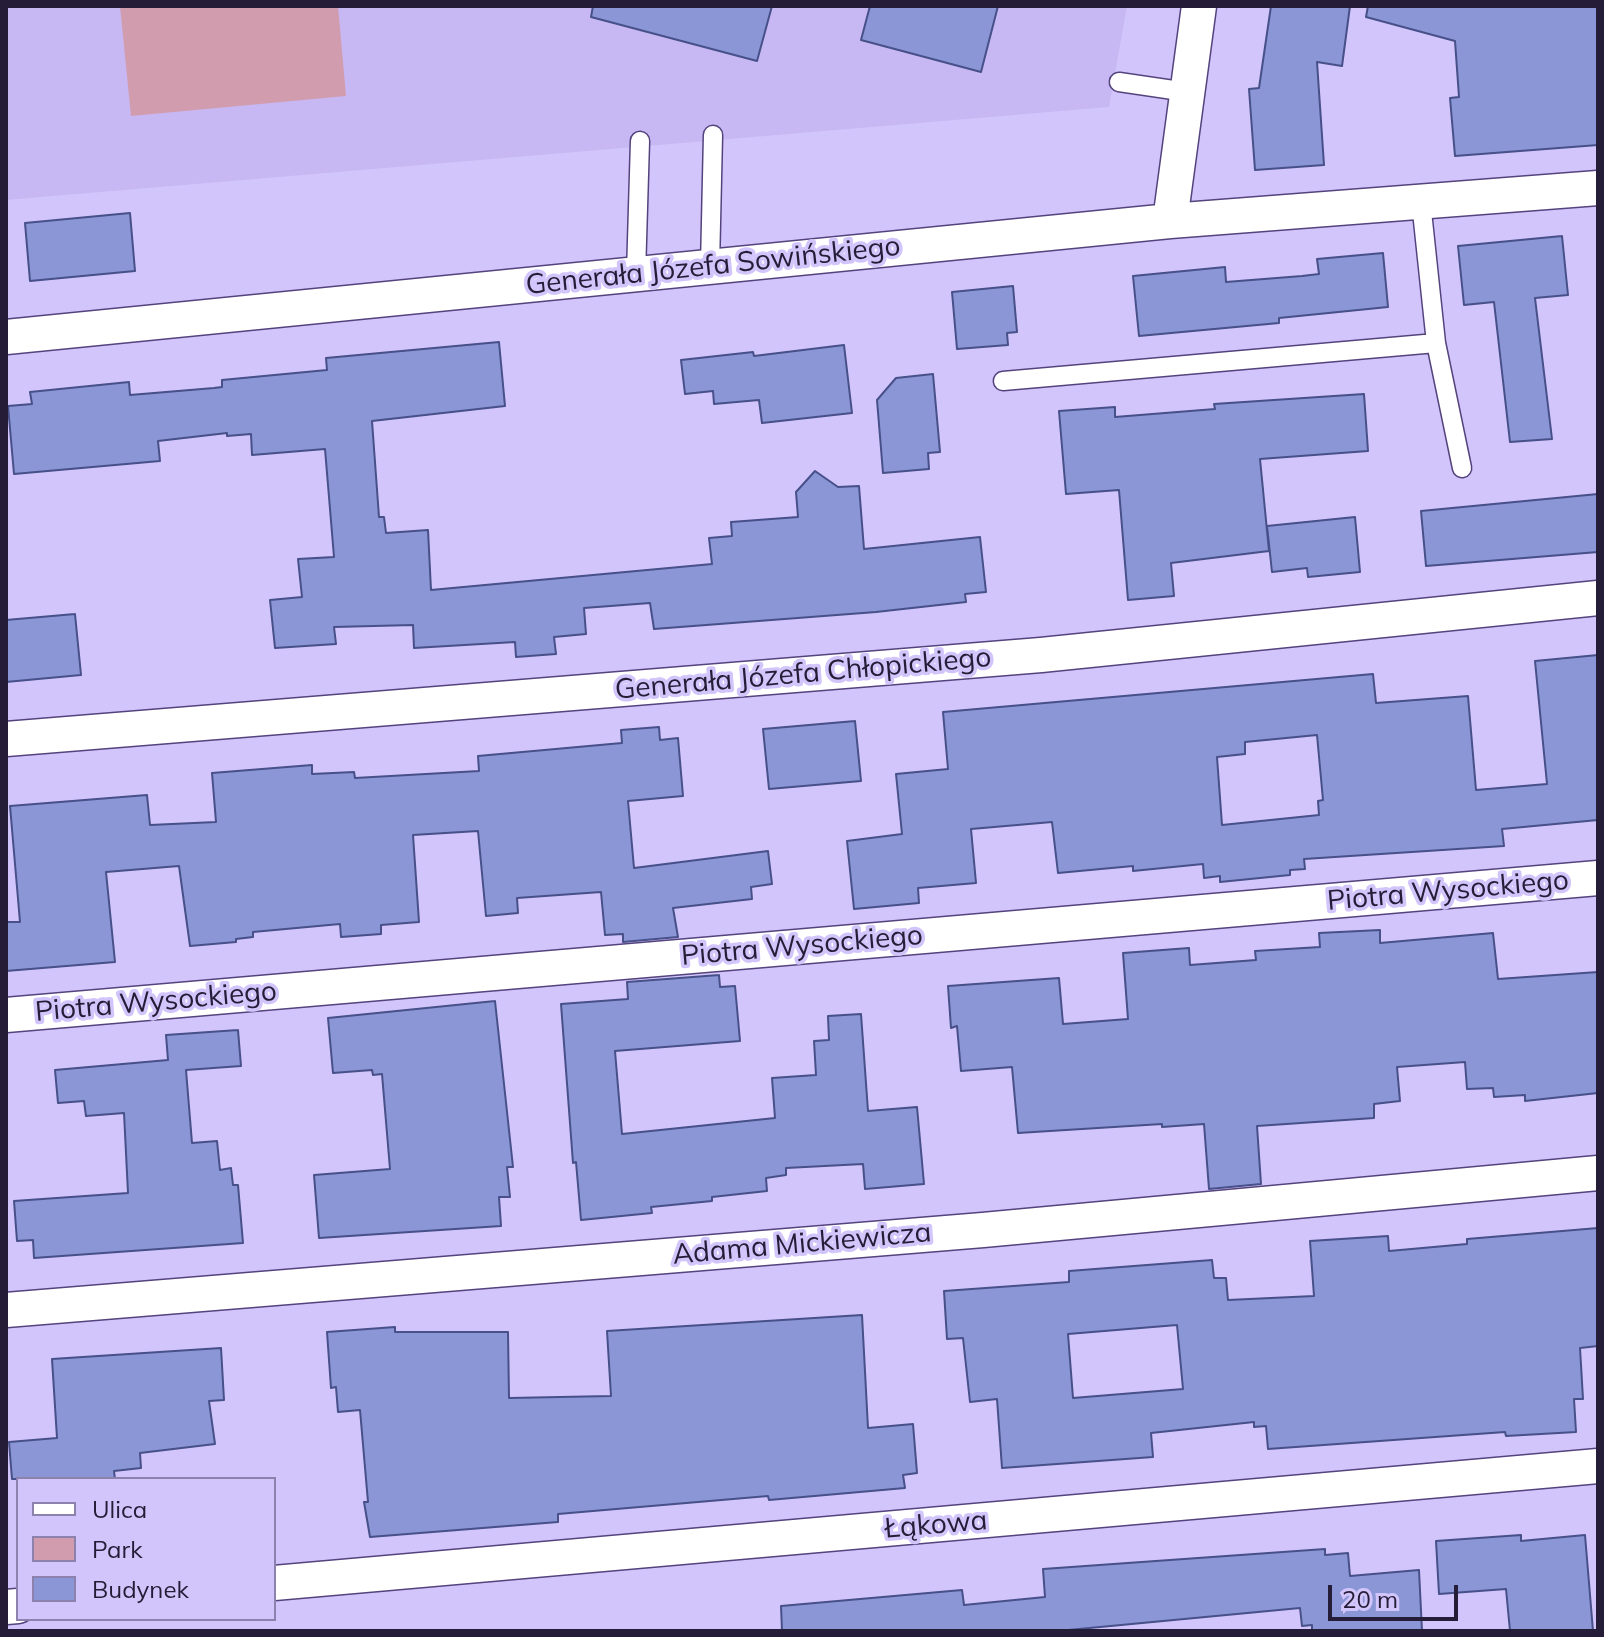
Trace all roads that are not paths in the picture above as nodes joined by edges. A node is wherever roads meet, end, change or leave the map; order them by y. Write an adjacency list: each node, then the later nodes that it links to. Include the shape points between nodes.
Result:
1 (1199, 6): 3 (street)
2 (1119, 82): 3 (lane)
3 (1187, 92): 8 (street)
4 (713, 135): 9 (lane)
5 (640, 141): 10 (lane)
6 (1598, 188): 7 (street, Generała Józefa Sowińskiego)
7 (1421, 202): 8 (street, Generała Józefa Sowińskiego); 12 (lane)
8 (1170, 221): 9 (street, Generała Józefa Sowińskiego)
9 (710, 266): 10 (street, Generała Józefa Sowińskiego)
10 (636, 274): 11 (street, Generała Józefa Sowińskiego)
11 (6, 337)
12 (1436, 343): 13 (lane); 14 (lane)
13 (1003, 381)
14 (1462, 468)
15 (1598, 598): 16 (street, Generała Józefa Chłopickiego, via 1041,655)
16 (6, 739)
17 (1598, 878): 18 (street, Piotra Wysockiego)
18 (6, 1015)
19 (1598, 1173): 20 (street, Adama Mickiewicza, via 983,1230)
20 (6, 1310)
21 (1598, 1466): 22 (street, Łąkowa)
22 (276, 1583)

